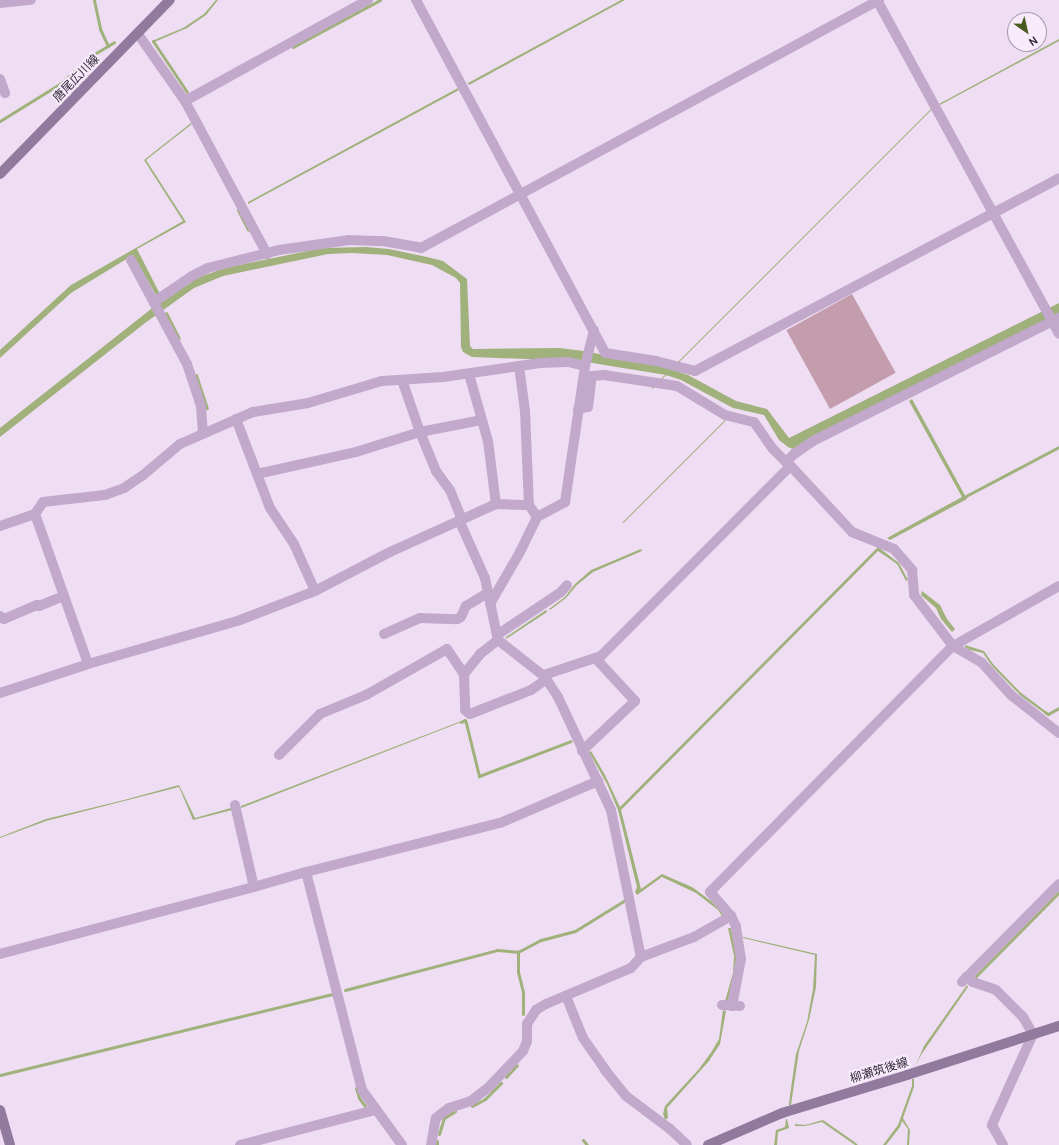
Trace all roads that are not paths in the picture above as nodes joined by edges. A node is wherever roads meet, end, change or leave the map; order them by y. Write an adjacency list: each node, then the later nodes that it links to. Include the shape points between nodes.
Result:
1 (31, 0): 6 (street)
2 (170, 0): 7 (main road, 唐尾広川線)
3 (368, 0): 10 (street)
4 (416, 0): 13 (street)
5 (878, 0): 13 (street); 14 (street)
6 (0, 3)
7 (138, 34): 10 (street); 11 (main road, 唐尾広川線)
8 (0, 79): 9 (street)
9 (5, 93)
10 (185, 101): 15 (street)
11 (0, 174)
12 (1059, 178): 14 (street)
13 (521, 194): 15 (street, via 421,248 383,241 349,240); 19 (street)
14 (993, 214): 18 (street); 19 (street, via 695,371 656,361 605,353)
15 (267, 254): 17 (street, via 208,268)
16 (131, 260): 17 (street)
17 (154, 303): 29 (street, via 186,364 201,406)
18 (1056, 320): 20 (street); 30 (street, via 813,441 794,454)
19 (594, 330): 22 (street)
20 (1059, 334)
21 (519, 366): 22 (street, via 568,362); 23 (street); 33 (street, via 525,411)
22 (585, 366): 25 (street)
23 (469, 374): 24 (street); 27 (street)
24 (402, 380): 26 (street, via 382,381 308,403 253,412); 28 (street)
25 (578, 409): 30 (street, via 588,406 592,376 604,375 677,386 725,415 754,422); 35 (street, via 565,502)
26 (236, 419): 29 (street); 31 (street)
27 (481, 420): 28 (street); 32 (street, via 488,441)
28 (420, 432): 31 (street, via 356,452); 36 (street, via 436,472 450,490)
29 (203, 433): 34 (street, via 180,444 124,488 105,495 43,502)
30 (788, 464): 47 (street, via 852,532 894,549 912,570 914,595); 48 (street)
31 (257, 474): 40 (street, via 270,508 294,544)
32 (496, 504): 33 (street); 36 (street)
33 (529, 505): 35 (street)
34 (35, 514): 37 (street); 42 (street)
35 (537, 517): 43 (street)
36 (461, 519): 40 (street); 41 (street)
37 (0, 526)
38 (566, 585): 46 (street, via 561,592)
39 (1059, 586): 47 (street)
40 (315, 591): 49 (street, via 240,620)
41 (488, 593): 43 (street); 45 (street, via 466,606 457,619 420,618)
42 (64, 596): 44 (street, via 4,620); 49 (street)
43 (490, 604): 46 (street)
44 (0, 616)
45 (384, 634)
46 (498, 637): 50 (street); 51 (street)
47 (953, 646): 53 (street, via 982,663 1011,695); 61 (street, via 710,892)
48 (601, 656): 51 (street); 54 (street, via 597,660 635,701)
49 (88, 664): 52 (street)
50 (464, 674): 51 (street, via 465,710 470,714 531,690); 55 (street, via 447,649 366,695 320,714)
51 (545, 677): 54 (street, via 558,697)
52 (0, 693)
53 (1059, 733)
54 (582, 751): 56 (street)
55 (279, 755)
56 (598, 782): 58 (street, via 500,822); 63 (street, via 612,810)
57 (235, 805): 60 (street)
58 (306, 872): 60 (street); 69 (street, via 362,1090)
59 (1059, 884): 67 (street, via 964,980 996,990 1023,1017)
60 (254, 887): 62 (street)
61 (731, 916): 63 (street, via 694,937); 65 (street, via 736,926 742,959)
62 (0, 954)
63 (641, 957): 64 (street, via 631,968)
64 (566, 996): 73 (street, via 536,1010 527,1024 523,1051 489,1088 471,1101 448,1108 436,1118); 74 (street, via 583,1038 626,1096)
65 (731, 1006)
66 (1059, 1026): 67 (main road, 柳瀬筑後線)
67 (1033, 1034): 75 (main road, 柳瀬筑後線, via 782,1113); 76 (street, via 992,1125)
68 (0, 1110): 70 (main road)
69 (375, 1110): 71 (street); 72 (street)
70 (10, 1145)
71 (240, 1145)
72 (402, 1145)
73 (431, 1145)
74 (687, 1145)
75 (708, 1145)
76 (1003, 1145)

